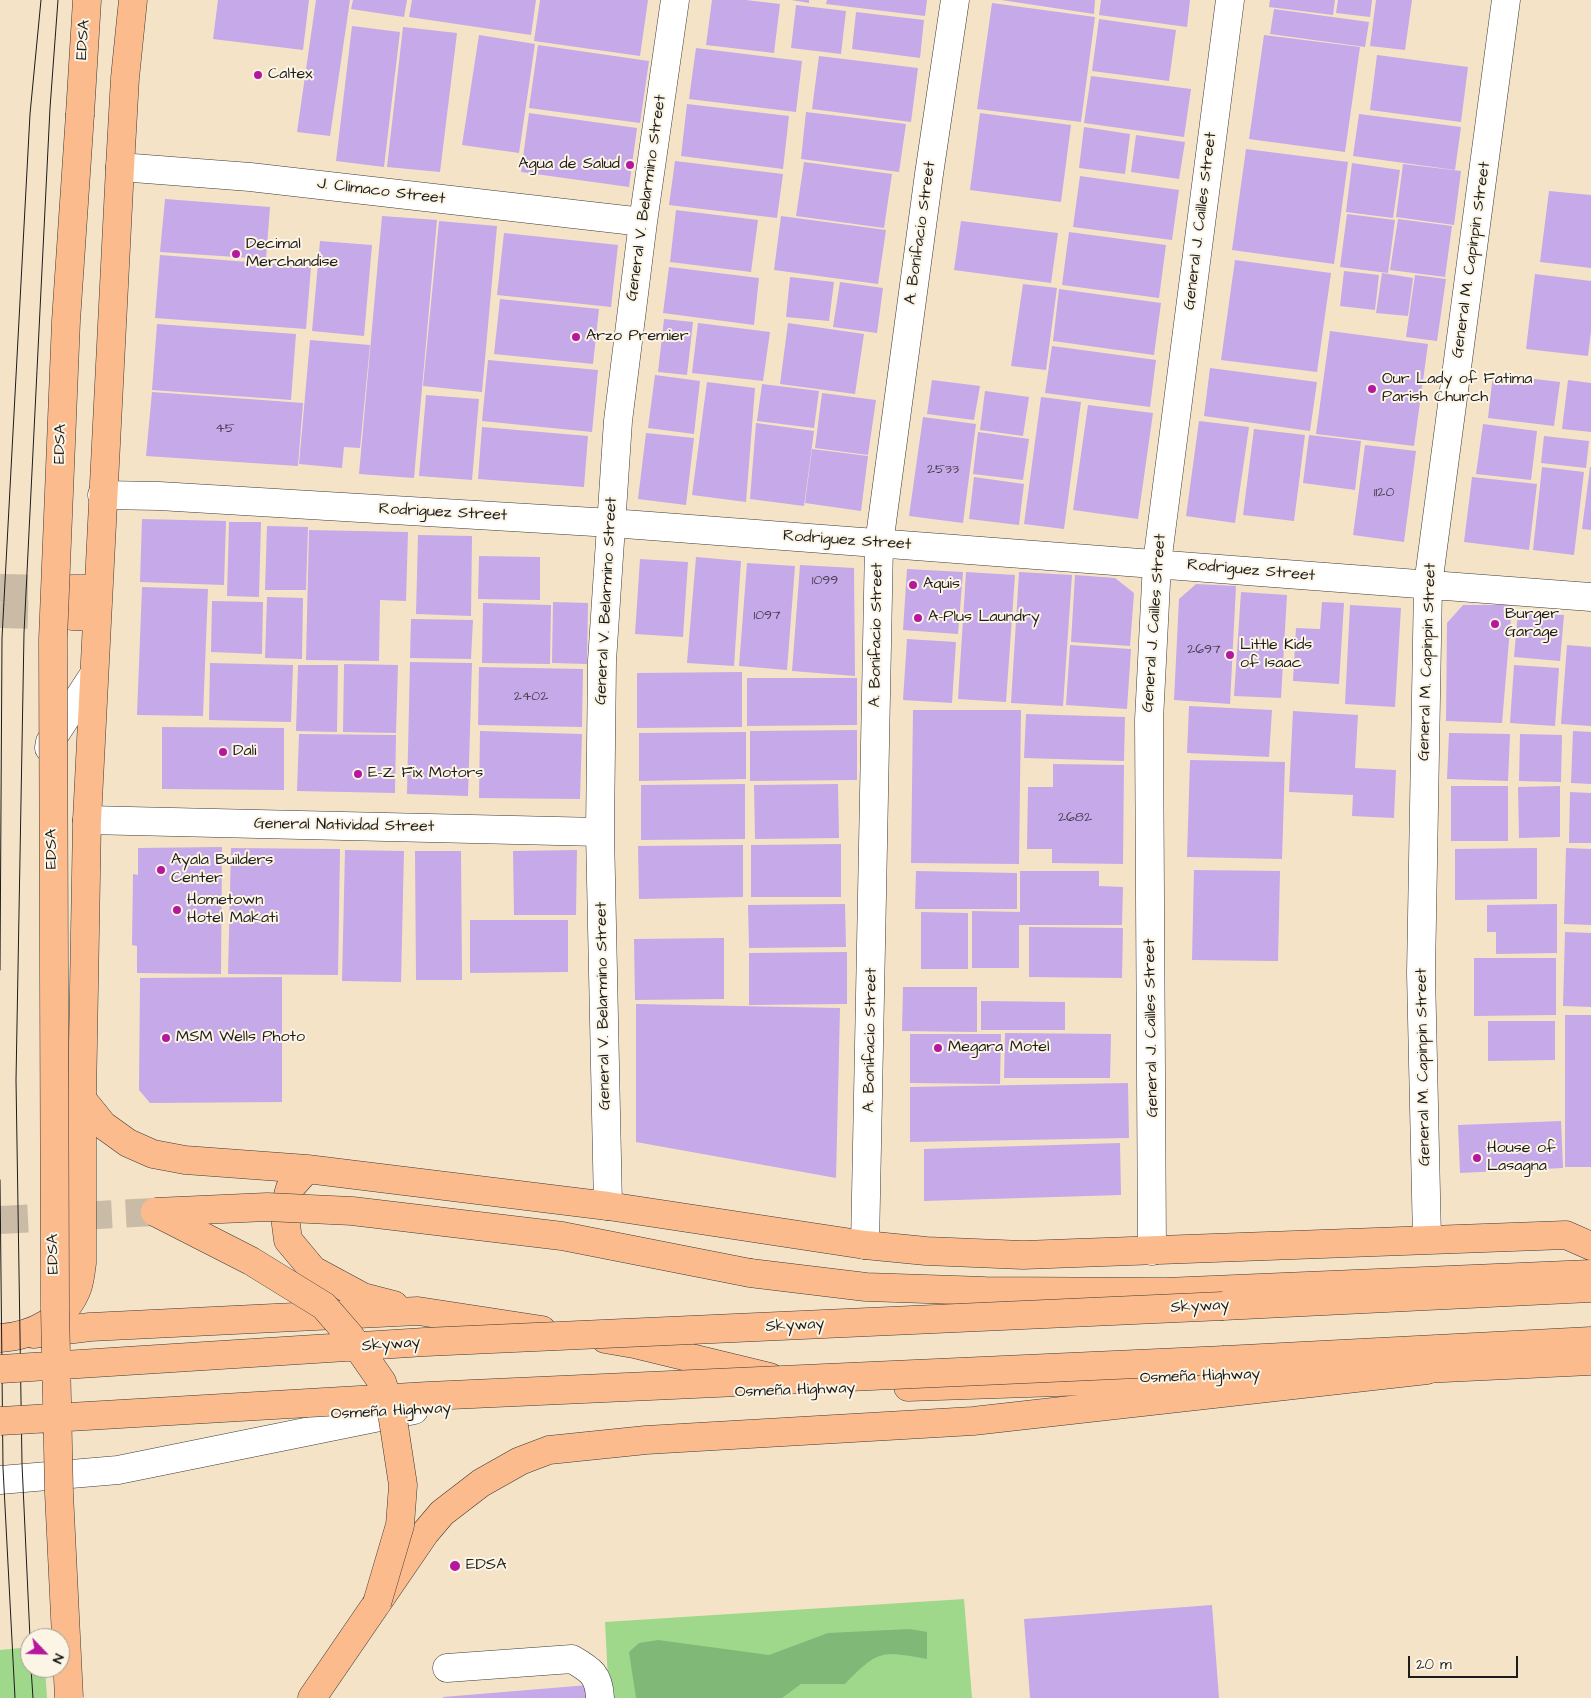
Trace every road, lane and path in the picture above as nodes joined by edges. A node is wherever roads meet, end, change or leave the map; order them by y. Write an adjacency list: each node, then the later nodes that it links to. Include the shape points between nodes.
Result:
1 (87, 0): 41 (main road, EDSA, bridge, via 66,321 53,639 55,1308 59,1493)
2 (133, 0): 7 (main road)
3 (675, 0): 8 (street, General V. Belarmino Street)
4 (955, 0): 11 (street, A. Bonifacio Street)
5 (1230, 0): 12 (street, General J. Cailles Street)
6 (1506, 0): 13 (street, General M. Capinpin Street)
7 (120, 167): 8 (street, J. Climaco Street, via 280,180); 9 (main road)
8 (643, 222): 10 (street, General V. Belarmino Street, via 618,421)
9 (102, 495): 10 (street, Rodriguez Street); 15 (main road, via 84,589 84,616)
10 (612, 523): 11 (street, Rodriguez Street); 17 (street, General V. Belarmino Street, via 602,661)
11 (879, 544): 12 (street, Rodriguez Street); 23 (street, A. Bonifacio Street)
12 (1157, 563): 13 (street, Rodriguez Street); 25 (street, General J. Cailles Street, via 1148,720)
13 (1428, 585): 14 (street, Rodriguez Street); 22 (street, General M. Capinpin Street, via 1421,973)
14 (1591, 597)
15 (93, 676): 16 (main road); 18 (street, via 50,742 44,941)
16 (86, 820): 17 (street, General Natividad Street); 18 (main road)
17 (600, 832): 21 (street, General V. Belarmino Street)
18 (83, 982): 19 (main road)
19 (82, 1099): 20 (main road, via 103,1125 128,1143 153,1154 184,1160); 29 (main road, via 82,1263 78,1287 66,1308 47,1325)
20 (307, 1169): 21 (main road); 28 (main road, via 290,1188 284,1209 288,1240 313,1270 363,1297)
21 (608, 1206): 23 (main road)
22 (1428, 1240): 24 (main road, via 1566,1235); 25 (main road)
23 (865, 1245): 25 (main road, via 1023,1255)
24 (1591, 1246)
25 (1152, 1251)
26 (1591, 1274): 39 (main road, bridge, via 1135,1292 866,1287 750,1273 562,1236 362,1212 267,1206 155,1212 251,1261 324,1306 382,1382 392,1413 403,1485 400,1525)
27 (1591, 1288): 32 (main road, Skyway, bridge, via 424,1342)
28 (418, 1311): 29 (main road, via 90,1327); 34 (main road, via 634,1344)
29 (6, 1338)
30 (1591, 1341): 36 (main road, bridge, via 428,1396)
31 (1591, 1361): 33 (main road, Osmeña Highway)
32 (0, 1369)
33 (1427, 1370): 34 (main road, Osmeña Highway); 39 (main road, via 974,1421 646,1440 549,1450 520,1461 481,1483 442,1513)
34 (820, 1390): 35 (main road, Osmeña Highway)
35 (414, 1410): 37 (main road, Osmeña Highway); 38 (street, via 118,1470)
36 (0, 1421)
37 (0, 1435)
38 (0, 1480)
39 (377, 1603): 42 (main road)
40 (447, 1668): 43 (street, via 572,1659 588,1668 599,1683)
41 (69, 1698)
42 (312, 1698)
43 (600, 1698)

